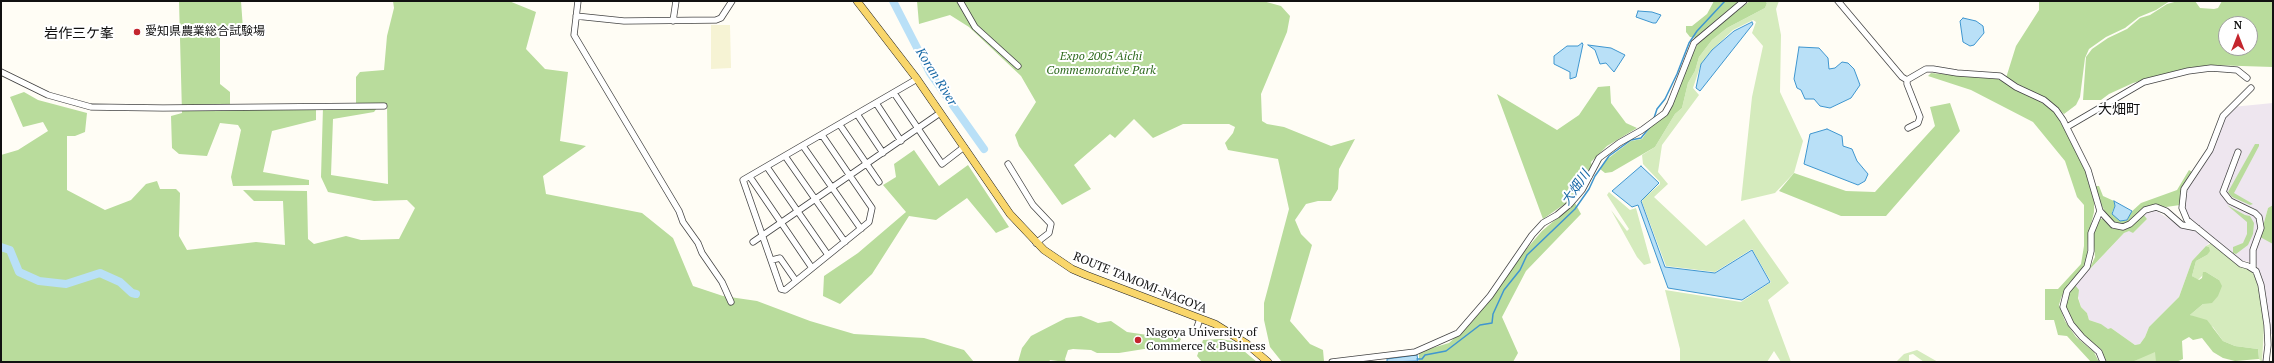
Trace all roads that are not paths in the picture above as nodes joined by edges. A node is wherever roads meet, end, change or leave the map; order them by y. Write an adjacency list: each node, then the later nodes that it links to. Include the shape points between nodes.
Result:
1 (578, 1): 8 (street)
2 (676, 1): 9 (street)
3 (732, 1): 9 (street, via 721,18 716,20)
4 (857, 1): 13 (main road, ROUTE TAMOMI-NAGOYA)
5 (960, 1): 10 (street, via 975,27)
6 (1744, 1): 58 (street, via 1694,42 1665,112 1599,158 1582,190 1570,204 1543,224 1532,236 1490,296 1458,333 1415,352)
7 (1838, 1): 14 (street)
8 (576, 16): 9 (street, via 624,21); 54 (street, via 574,35 683,222 722,282)
9 (673, 22)
10 (1018, 66)
11 (1, 72): 18 (street, via 48,95 91,107)
12 (2247, 78): 22 (street, via 2237,70 2211,68 2144,82)
13 (916, 79): 16 (street); 19 (main road, ROUTE TAMOMI-NAGOYA)
14 (1907, 80): 22 (street, via 1926,69 2000,76 2044,100 2056,110); 23 (street, via 1920,117 1918,123)
15 (2251, 88): 43 (street, via 2223,116 2210,150 2184,189 2183,214)
16 (894, 93): 17 (street); 24 (street)
17 (876, 103): 20 (street); 26 (street)
18 (384, 106)
19 (940, 113): 24 (street); 28 (main road, ROUTE TAMOMI-NAGOYA)
20 (857, 114): 21 (street); 30 (street)
21 (840, 125): 25 (street); 32 (street)
22 (2067, 127): 40 (street, via 2088,170)
23 (1908, 128)
24 (918, 129): 26 (street); 28 (street, via 942,164)
25 (822, 135): 27 (street); 35 (street)
26 (900, 140): 30 (street)
27 (804, 146): 31 (street); 38 (street)
28 (964, 147): 48 (main road, ROUTE TAMOMI-NAGOYA, via 1010,214)
29 (2238, 152): 52 (street, via 2223,192 2230,201 2259,217 2260,228 2253,250)
30 (884, 153): 32 (street)
31 (786, 156): 34 (street); 39 (street)
32 (866, 164): 35 (street); 37 (street)
33 (1008, 164): 48 (street, via 1033,205 1051,224 1049,233)
34 (767, 167): 36 (street); 41 (street)
35 (849, 176): 38 (street); 44 (street, via 872,208 870,222)
36 (750, 177): 42 (street); 45 (street, via 743,180)
37 (879, 182)
38 (832, 188): 39 (street); 44 (street)
39 (816, 199): 41 (street); 47 (street)
40 (2100, 210): 43 (street, via 2113,225 2123,227 2147,208 2160,208 2182,225); 59 (street, via 2091,233 2091,251 2087,267 2067,291 2063,307 2071,324 2082,338 2099,352)
41 (798, 211): 42 (street); 49 (street)
42 (782, 224): 45 (street); 51 (street)
43 (2197, 228): 52 (street, via 2241,264)
44 (860, 229): 47 (street)
45 (763, 236): 46 (street); 50 (street)
46 (754, 242)
47 (844, 242): 49 (street)
48 (1036, 243): 55 (main road, ROUTE TAMOMI-NAGOYA, via 1079,272)
49 (828, 255): 51 (street)
50 (772, 260): 53 (street, via 780,258); 53 (street, via 782,289 785,290)
51 (812, 268): 53 (street)
52 (2253, 268): 60 (street, via 2261,285 2267,325)
53 (796, 281)
54 (731, 302)
55 (1200, 319): 56 (street); 57 (main road, ROUTE TAMOMI-NAGOYA, via 1230,332)
56 (1196, 330)
57 (1268, 362)
58 (1332, 362)
59 (2103, 362)
60 (2266, 362)

